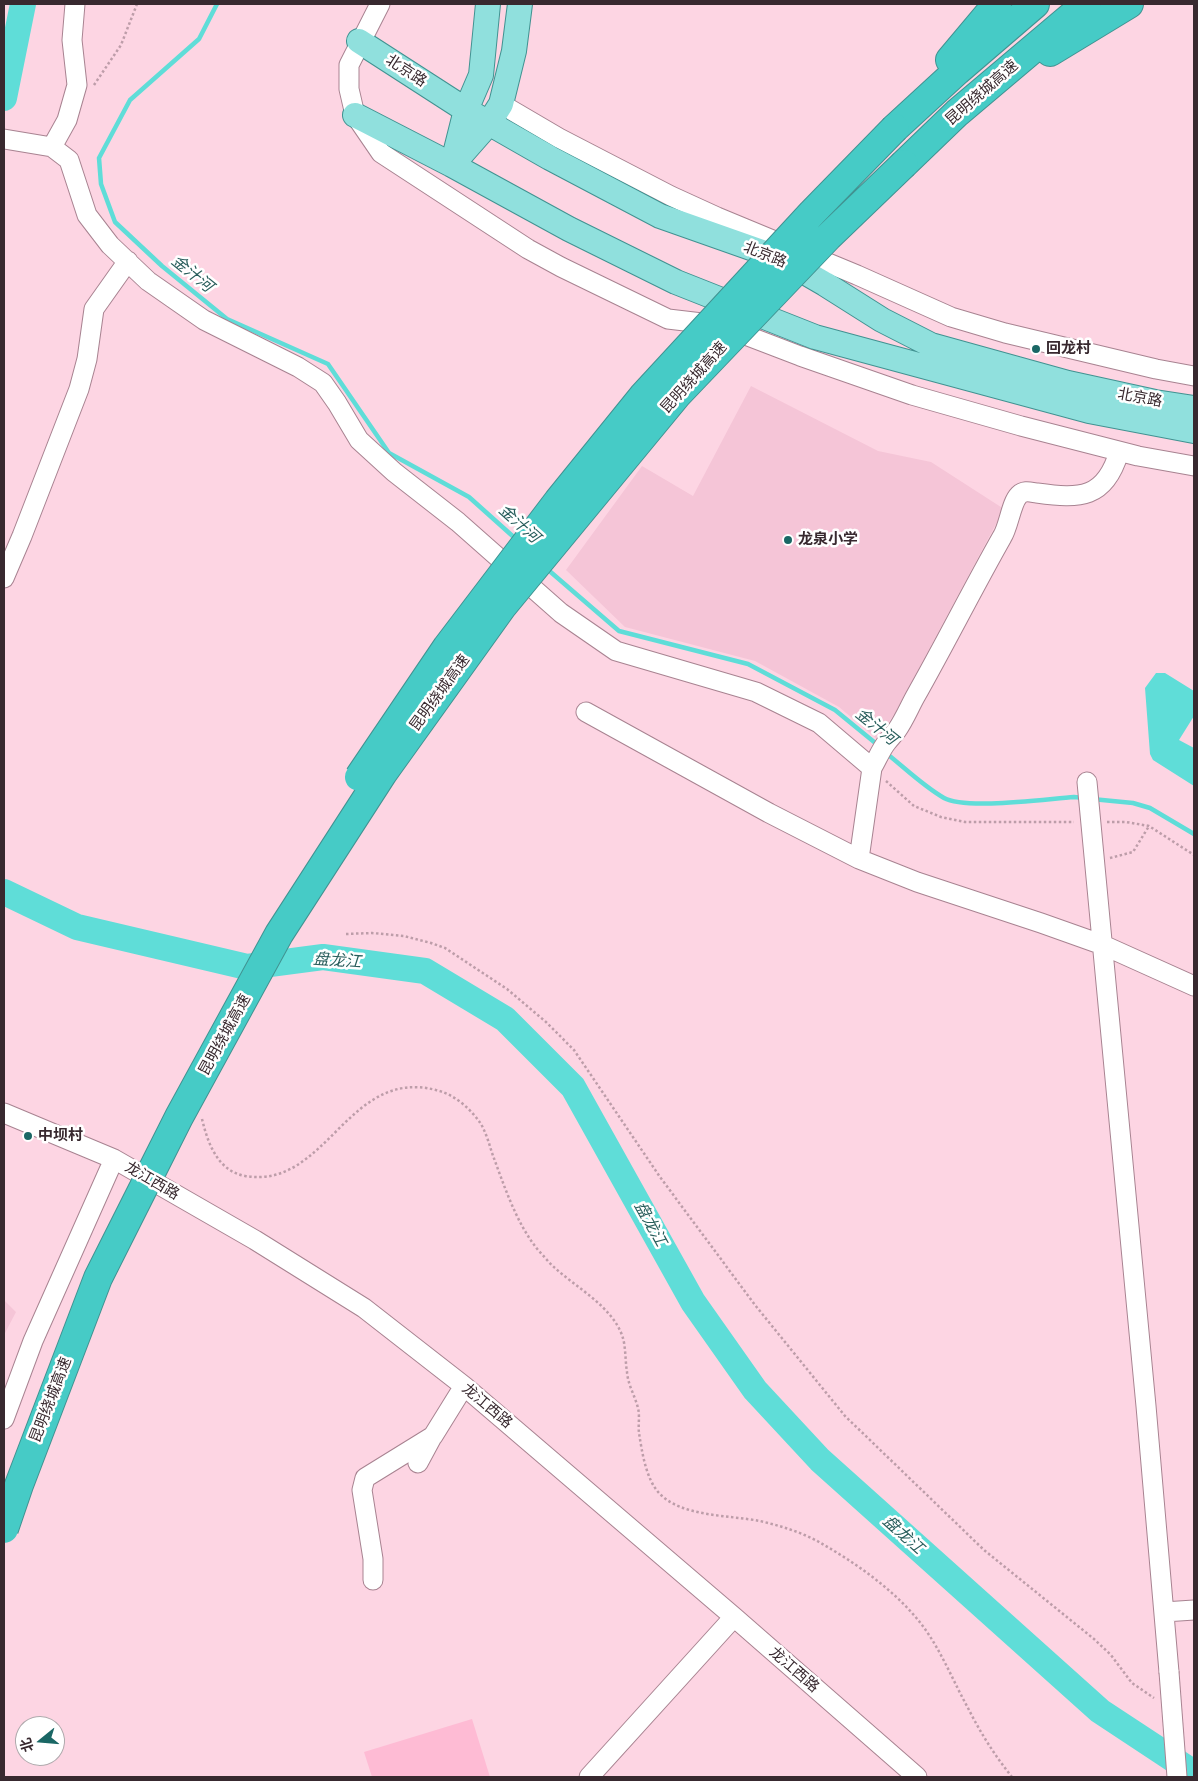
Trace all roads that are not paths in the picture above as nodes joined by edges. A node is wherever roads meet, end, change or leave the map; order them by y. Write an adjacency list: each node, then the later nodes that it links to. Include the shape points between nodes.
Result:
1 (76, 4): 16 (street, via 72,40 77,85 67,120)
2 (380, 4): 9 (street)
3 (488, 4): 11 (main road, via 481,75)
4 (520, 4): 12 (main road, via 514,51)
5 (998, 4): 14 (highway)
6 (1035, 4): 14 (highway, 昆明绕城高速)
7 (1086, 4): 10 (highway, 昆明绕城高速)
8 (1129, 4): 10 (highway)
9 (359, 41): 11 (main road, 北京路); 13 (street, via 349,65 349,89)
10 (986, 89): 38 (highway, 昆明绕城高速, bridge, via 828,237 677,395 502,607 383,773 280,934 179,1117 98,1278)
11 (466, 110): 12 (main road, 北京路); 17 (main road)
12 (495, 113): 17 (main road); 19 (street, via 559,138 671,196 951,317 1005,333); 20 (main road, 北京路, via 550,158 660,216 782,259 882,320 931,345 1068,383)
13 (356, 114): 17 (main road, 北京路); 22 (street, via 381,153 464,208 561,267 668,318 719,325 912,395)
14 (899, 124): 37 (highway, 昆明绕城高速, bridge, via 643,396 447,647 375,751 271,917 196,1052 123,1197 59,1336)
15 (4, 139): 16 (street)
16 (52, 147): 18 (street, via 69,160 87,215)
17 (452, 165): 21 (main road, 北京路, via 569,230 676,282 815,337 1089,411)
18 (128, 262): 24 (street, via 94,309 87,359 78,390); 26 (street, via 148,281 204,320 323,383 359,440 561,613 616,651 756,692 819,723)
19 (1194, 376)
20 (1194, 408)
21 (1194, 431)
22 (1119, 452): 23 (street); 26 (street, via 1115,466 1104,483 1094,491 1061,496 1026,491 1019,495 1006,530 896,731)
23 (1194, 466)
24 (4, 578)
25 (586, 712): 28 (street, via 768,813)
26 (872, 768): 28 (street)
27 (1087, 782): 29 (street)
28 (859, 859): 29 (street)
29 (1102, 945): 30 (street); 41 (street)
30 (1194, 986)
31 (4, 1113): 32 (street, 龙江西路)
32 (114, 1159): 33 (street, 龙江西路, via 256,1240 364,1308); 34 (street, via 33,1341)
33 (464, 1386): 35 (street); 42 (street, 龙江西路)
34 (4, 1419)
35 (433, 1436): 36 (street); 39 (street, via 365,1478 362,1490)
36 (418, 1463)
37 (4, 1473)
38 (4, 1529)
39 (373, 1580)
40 (1194, 1610): 41 (street)
41 (1164, 1612): 45 (street, bridge)
42 (734, 1617): 43 (street); 44 (street, 龙江西路)
43 (588, 1777)
44 (917, 1777)
45 (1178, 1777)

